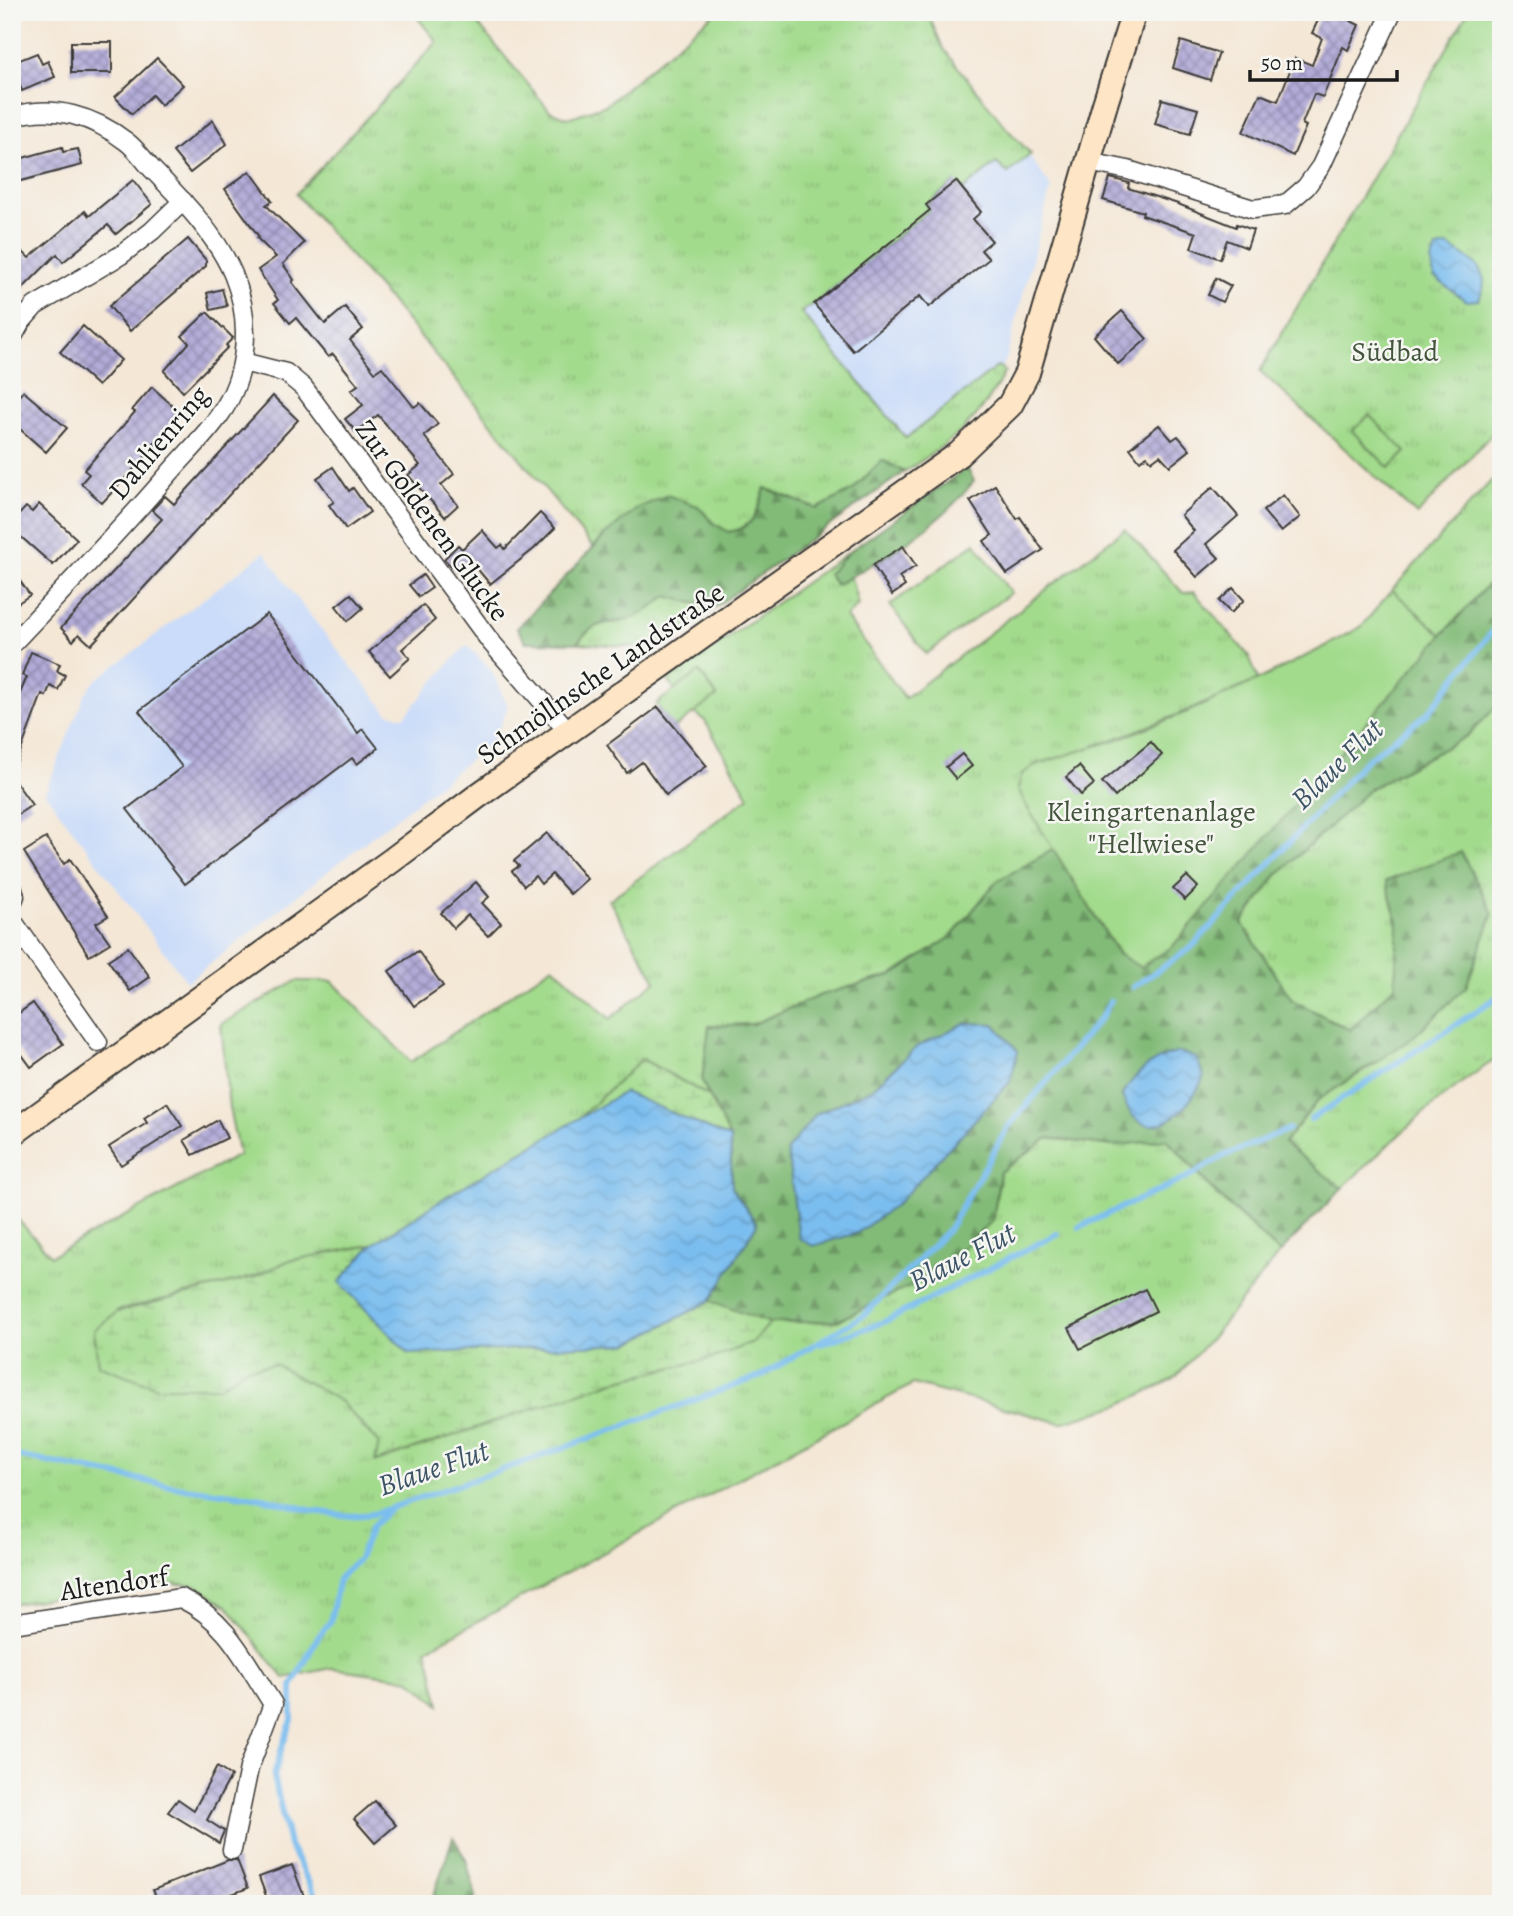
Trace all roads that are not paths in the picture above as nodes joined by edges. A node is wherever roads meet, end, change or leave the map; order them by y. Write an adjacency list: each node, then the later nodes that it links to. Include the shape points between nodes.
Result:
1 (1134, 12): 4 (main road, Schmöllnsche Landstraße)
2 (1392, 12): 4 (street, via 1321,166 1285,205 1253,209)
3 (12, 117): 5 (street, Dahlienring, via 61,111 97,123 127,142)
4 (1088, 162): 9 (main road, Schmöllnsche Landstraße, via 1027,373 1010,405 959,454)
5 (183, 201): 6 (street, via 121,255 35,306); 7 (street, Dahlienring, via 233,274 246,334)
6 (12, 338)
7 (243, 362): 8 (street, Dahlienring, via 220,415); 9 (street, Zur Goldenen Glucke, via 286,373 304,387 490,641)
8 (12, 644)
9 (568, 730): 14 (main road, Schmöllnsche Landstraße)
10 (12, 887): 11 (street)
11 (12, 904)
12 (12, 920): 13 (street)
13 (98, 1042)
14 (12, 1134)
15 (12, 1624): 16 (street, Altendorf, via 181,1598 203,1609 224,1628 273,1704 250,1768)
16 (232, 1850)

